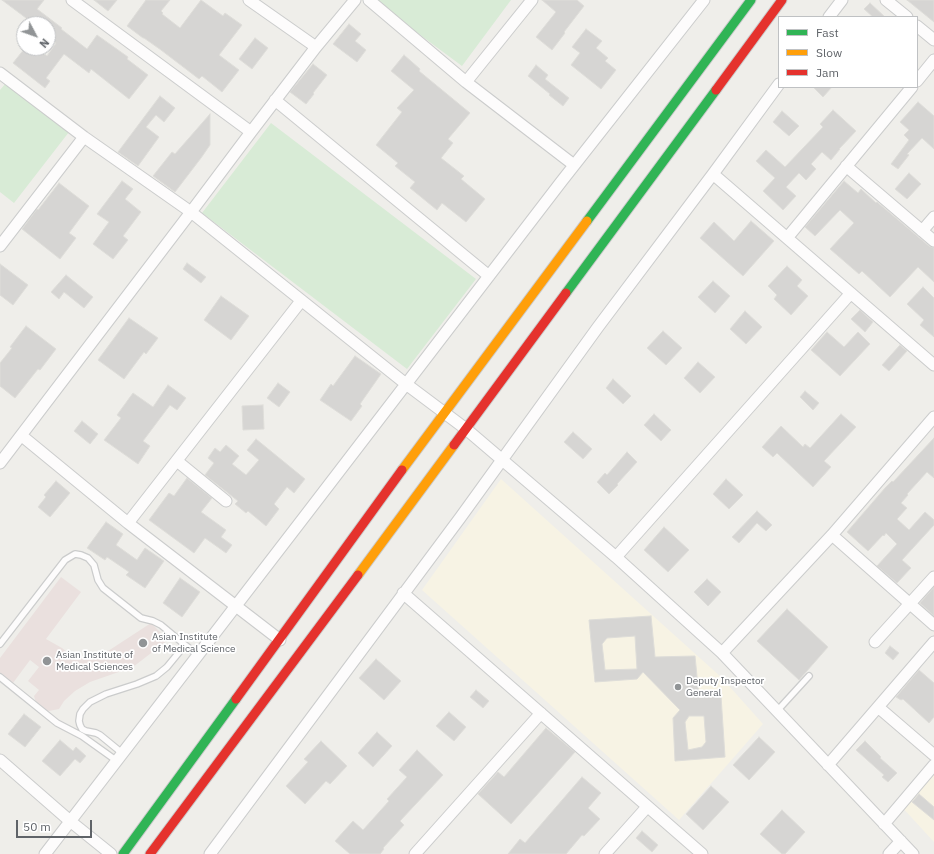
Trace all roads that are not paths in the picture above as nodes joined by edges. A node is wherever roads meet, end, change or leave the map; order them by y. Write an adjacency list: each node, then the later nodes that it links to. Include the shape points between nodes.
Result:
1 (72, 0): 23 (street)
2 (249, 0): 15 (street)
3 (355, 0): 15 (street)
4 (368, 0): 19 (street)
5 (532, 0): 19 (street)
6 (704, 0): 25 (street)
7 (751, 0): 39 (main road)
8 (782, 0): 41 (main road)
9 (842, 0): 11 (street)
10 (886, 0): 12 (street)
11 (830, 16)
12 (906, 16)
13 (918, 27): 14 (street)
14 (934, 40)
15 (316, 47): 22 (street)
16 (934, 60): 18 (street)
17 (2, 78): 24 (street)
18 (918, 79)
19 (466, 82): 25 (street)
20 (778, 85): 27 (street)
21 (911, 88): 26 (street)
22 (275, 100): 23 (street); 34 (street)
23 (250, 132): 28 (street)
24 (84, 137): 28 (street); 33 (street)
25 (574, 165): 34 (street)
26 (846, 166): 30 (street); 31 (street)
27 (713, 174): 31 (street); 43 (street)
28 (191, 212): 36 (street); 42 (street)
29 (934, 217): 30 (street)
30 (922, 231): 32 (street)
31 (787, 238): 35 (street)
32 (934, 241)
33 (0, 246)
34 (489, 276): 38 (street)
35 (851, 293): 37 (street); 49 (street)
36 (301, 301): 38 (street); 44 (street)
37 (934, 365)
38 (406, 384): 39 (street); 53 (street)
39 (444, 414): 41 (street); 55 (main road)
40 (934, 417): 48 (street)
41 (466, 429): 43 (street); 79 (main road)
42 (22, 436): 45 (street); 47 (street)
43 (502, 459): 49 (street); 51 (street)
44 (177, 461): 46 (street); 47 (street)
45 (0, 463)
46 (226, 501)
47 (128, 524): 53 (street)
48 (832, 534): 52 (street); 60 (street)
49 (616, 557): 60 (street)
50 (934, 577): 52 (street)
51 (403, 593): 66 (street); 80 (street)
52 (910, 604): 54 (street); 56 (street)
53 (236, 606): 55 (street); 61 (street)
54 (934, 625)
55 (280, 640): 78 (main road)
56 (875, 642)
57 (934, 642): 64 (street)
58 (0, 644): 59 (lane, via 65,560 75,554 91,561 103,588 141,618 161,625)
59 (185, 645): 61 (lane); 68 (lane, via 156,676 90,702 80,714 82,728 100,735)
60 (722, 653): 65 (street)
61 (198, 655): 68 (street)
62 (809, 676): 65 (lane)
63 (0, 677): 68 (lane, via 57,723)
64 (878, 707): 67 (street); 70 (street)
65 (777, 711): 70 (street)
66 (541, 712): 72 (street); 81 (street)
67 (934, 755)
68 (120, 757): 73 (street)
69 (0, 760): 73 (street)
70 (828, 765): 74 (street)
71 (934, 765): 74 (street)
72 (647, 807): 82 (street); 83 (street)
73 (70, 821): 76 (street); 77 (street)
74 (884, 824): 75 (street)
75 (900, 841): 84 (street); 85 (street)
76 (45, 854)
77 (112, 854)
78 (123, 854)
79 (150, 854)
80 (210, 854)
81 (415, 854)
82 (605, 854)
83 (702, 854)
84 (889, 854)
85 (913, 854)

